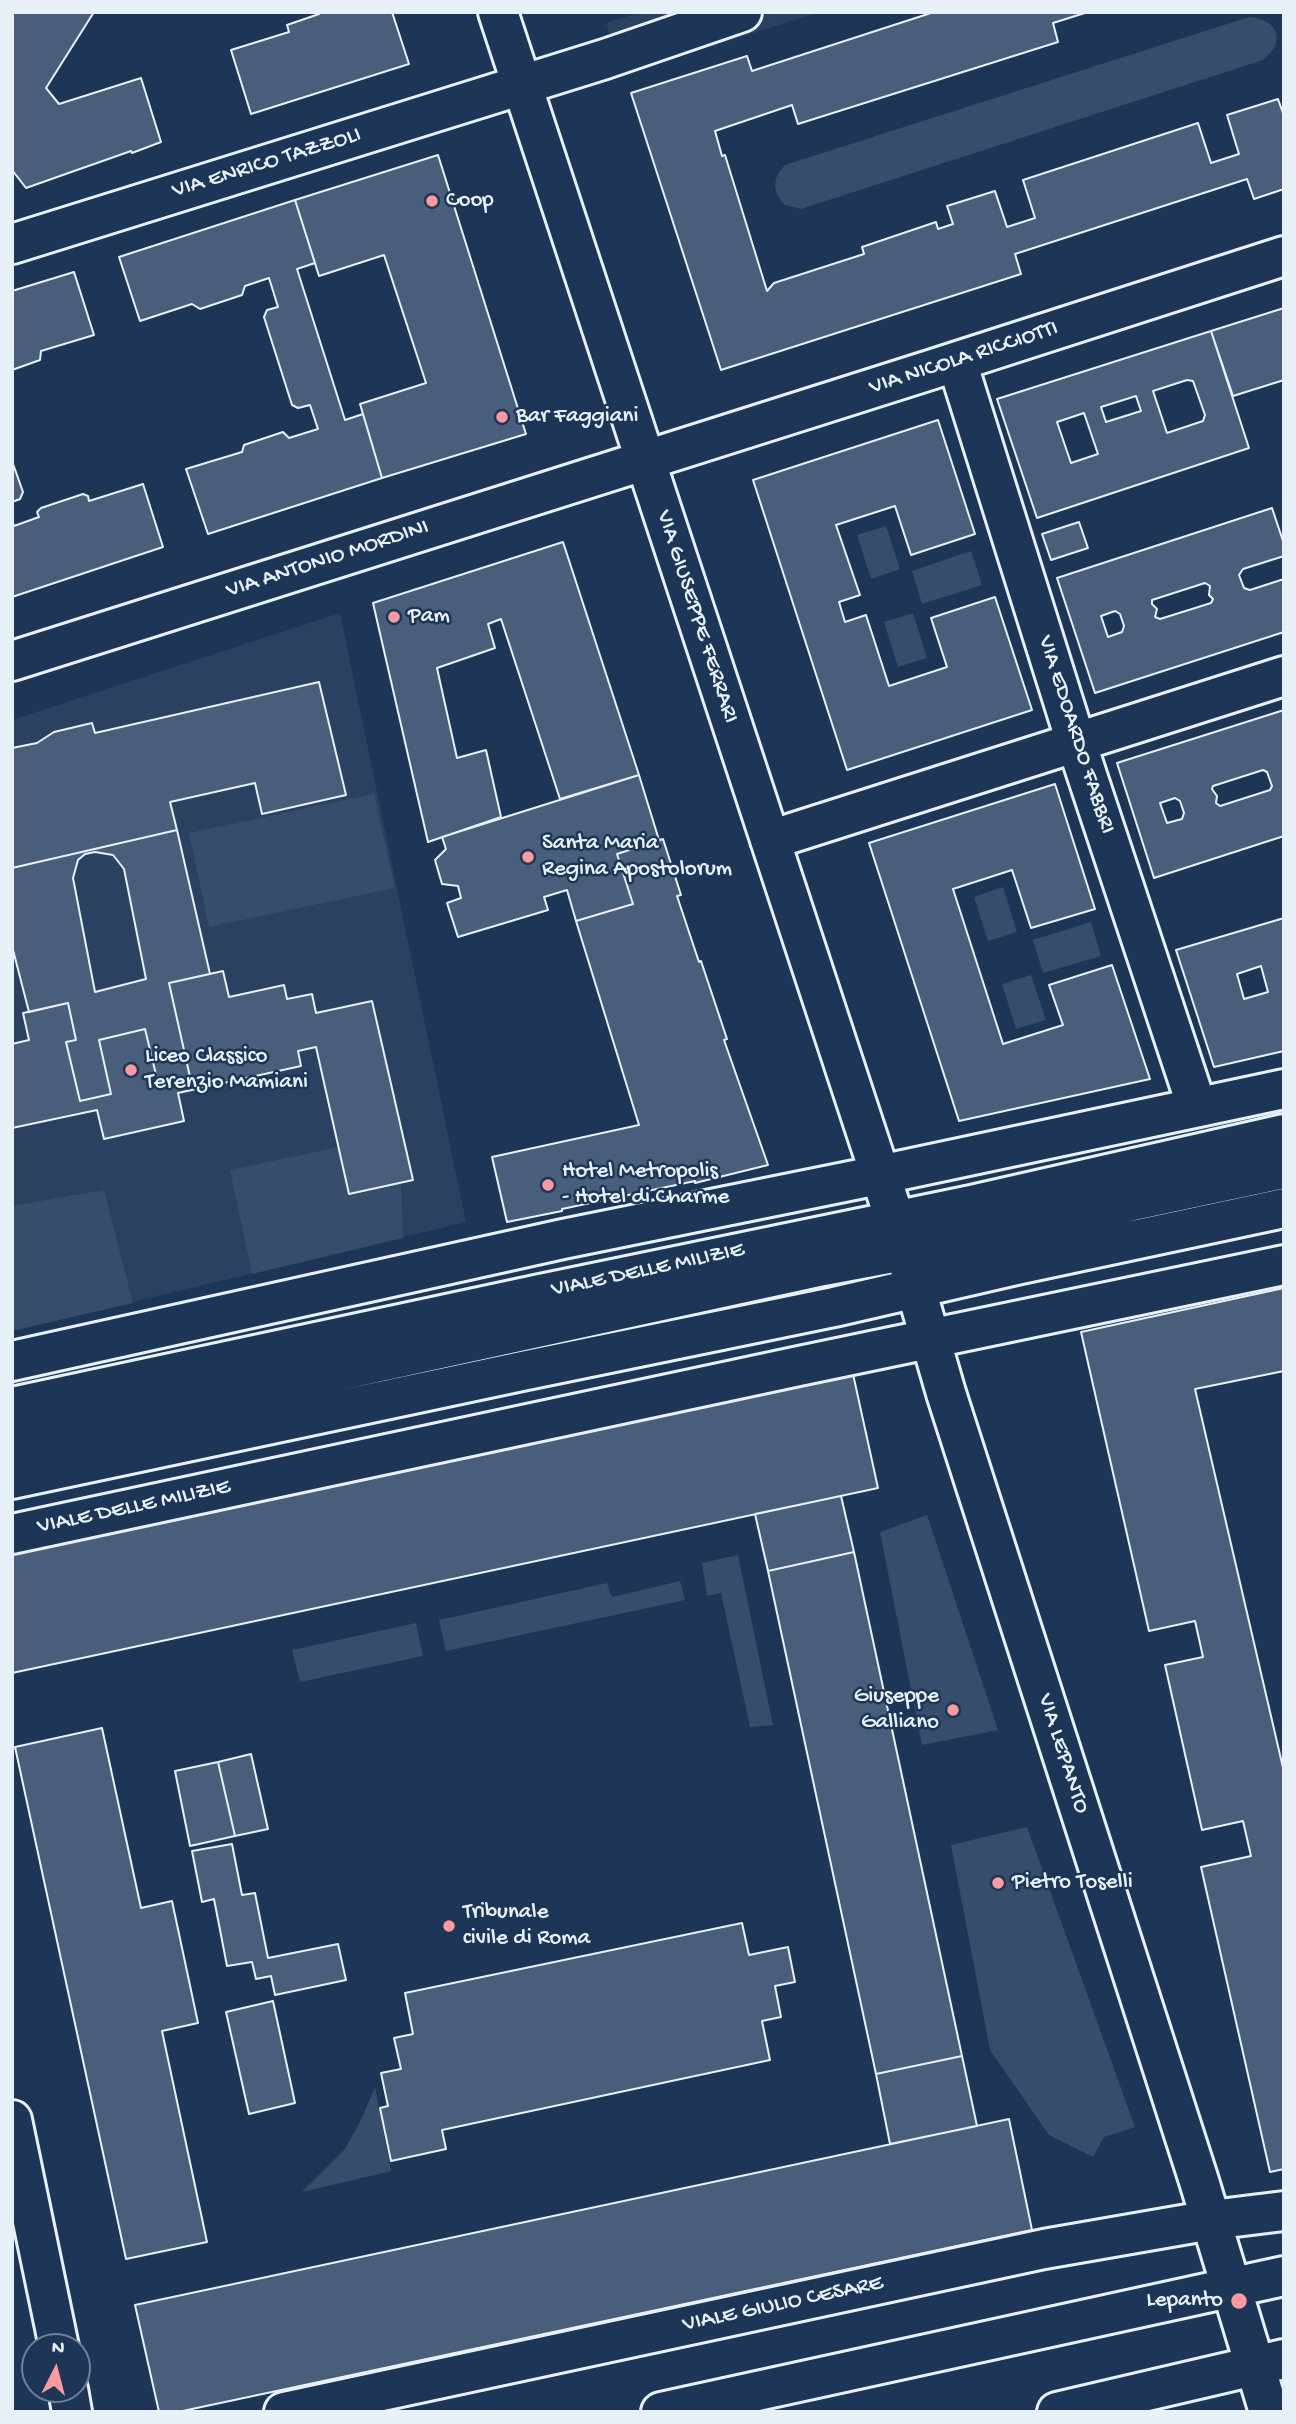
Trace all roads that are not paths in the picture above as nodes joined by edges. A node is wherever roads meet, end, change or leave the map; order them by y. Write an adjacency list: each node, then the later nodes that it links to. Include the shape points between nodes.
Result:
1 (499, 12): 3 (street, VIA GIUSEPPE FERRARI)
2 (742, 12): 3 (street, VIA ENRICO TAZZOLI)
3 (522, 85): 4 (street, VIA ENRICO TAZZOLI); 7 (street, VIA GIUSEPPE FERRARI)
4 (12, 244)
5 (1284, 256): 6 (street, VIA NICOLA RICCIOTTI)
6 (957, 362): 7 (street, VIA NICOLA RICCIOTTI); 10 (street, VIA EDOARDO FABBRI)
7 (644, 459): 8 (street, VIA ANTONIO MORDINI); 11 (street, VIA GIUSEPPE FERRARI)
8 (12, 660)
9 (1284, 676): 10 (street)
10 (1076, 742): 11 (street); 13 (street, VIA EDOARDO FABBRI)
11 (770, 840): 16 (street, VIA GIUSEPPE FERRARI)
12 (1284, 1089): 13 (street, VIALE DELLE MILIZIE)
13 (1197, 1107): 16 (street, VIALE DELLE MILIZIE)
14 (1284, 1133): 18 (street, VIALE DELLE MILIZIE, via 1001,1198)
15 (1284, 1169): 18 (street, VIALE DELLE MILIZIE, via 1004,1232)
16 (879, 1175): 18 (street, VIA GIUSEPPE FERRARI); 19 (street, VIALE DELLE MILIZIE)
17 (1284, 1208): 22 (street)
18 (899, 1235): 22 (street, VIA LEPANTO); 23 (street, VIALE DELLE MILIZIE); 30 (street, VIALE DELLE MILIZIE)
19 (563, 1240): 21 (street, VIALE DELLE MILIZIE); 23 (street)
20 (1284, 1265): 26 (street, VIALE DELLE MILIZIE)
21 (364, 1284): 24 (street); 25 (street, VIALE DELLE MILIZIE)
22 (915, 1288): 26 (street, VIA LEPANTO); 31 (street)
23 (540, 1293): 24 (street, VIALE DELLE MILIZIE)
24 (409, 1321): 28 (street, VIALE DELLE MILIZIE)
25 (141, 1334): 27 (street, VIALE DELLE MILIZIE); 28 (street)
26 (930, 1339): 32 (street, VIALE DELLE MILIZIE); 35 (street, VIA LEPANTO)
27 (12, 1361)
28 (202, 1367): 29 (street, VIALE DELLE MILIZIE)
29 (12, 1408)
30 (12, 1442)
31 (12, 1479)
32 (12, 1534)
33 (12, 2120): 38 (street)
34 (1284, 2211): 35 (street, VIALE GIULIO CESARE)
35 (1211, 2220): 37 (street, VIA LEPANTO); 41 (street, VIALE GIULIO CESARE, via 1044,2249)
36 (1284, 2276): 37 (street)
37 (1231, 2288): 39 (street, VIA LEPANTO); 40 (street)
38 (57, 2333)
39 (1269, 2362): 42 (street); 43 (street, VIA LEPANTO)
40 (674, 2410)
41 (284, 2412)
42 (1057, 2412)
43 (1269, 2412)

